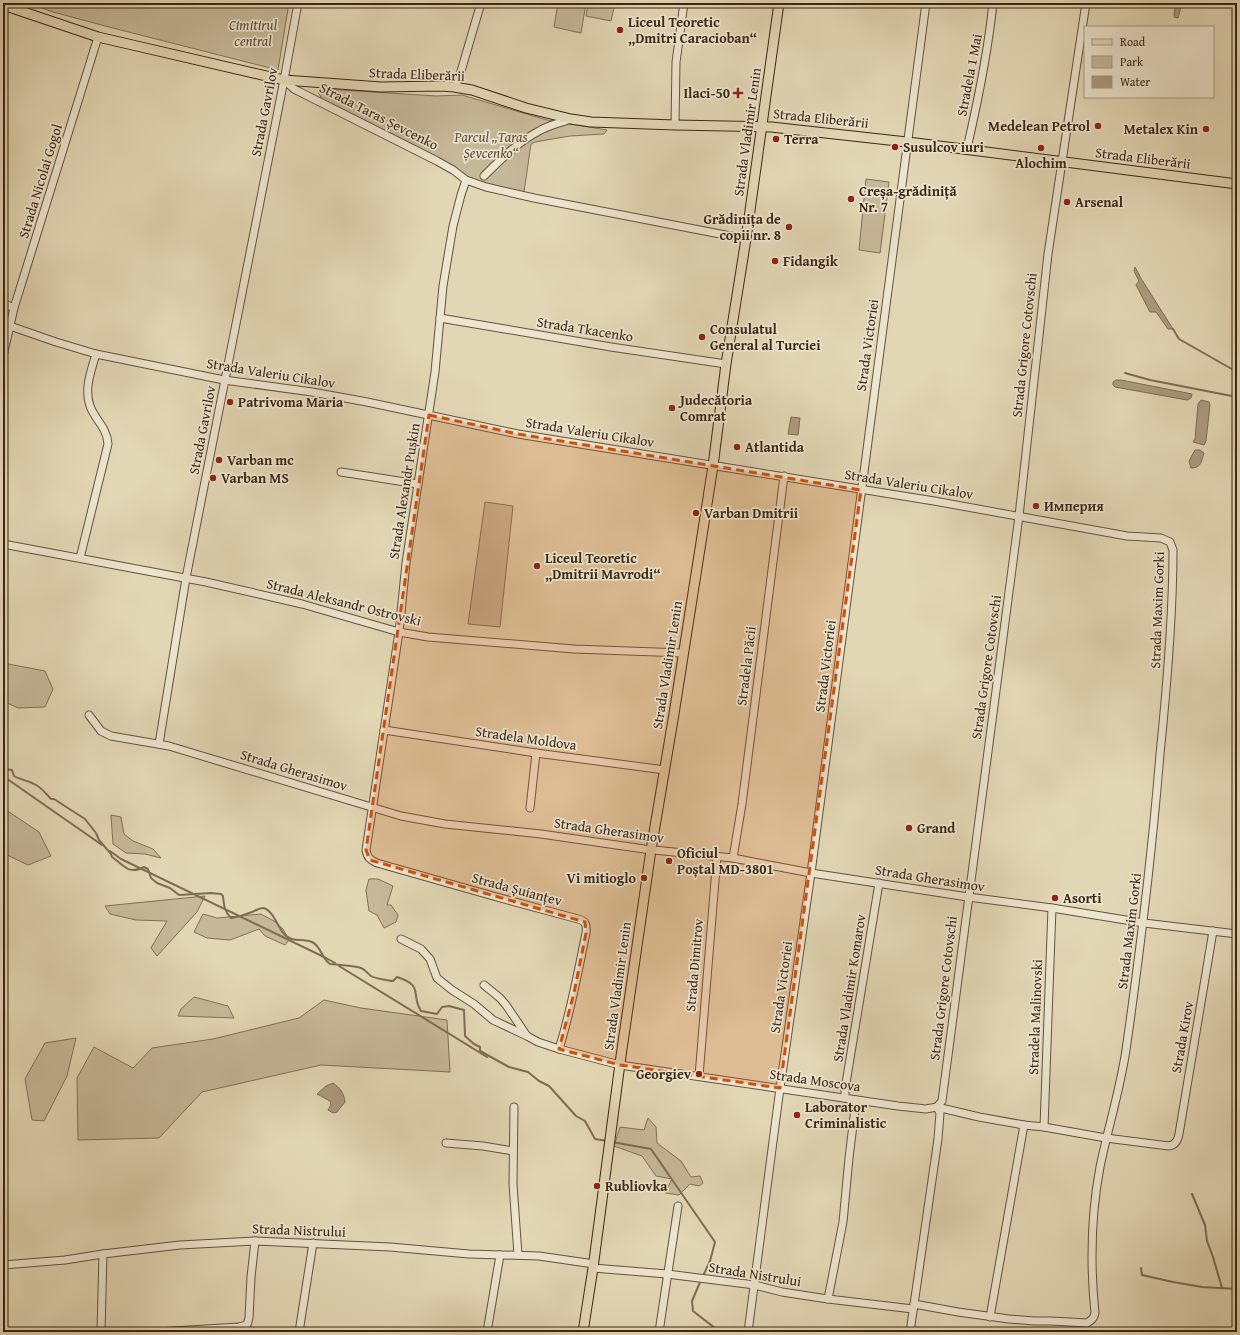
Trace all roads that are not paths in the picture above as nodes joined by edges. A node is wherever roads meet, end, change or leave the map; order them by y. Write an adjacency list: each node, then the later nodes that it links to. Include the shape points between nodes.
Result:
1 (298, 3): 10 (street, Strada Gavrilov)
2 (482, 3): 11 (street)
3 (684, 3): 13 (street, via 676,62)
4 (779, 3): 14 (main road, Strada Vladimir Lenin)
5 (926, 3): 15 (street, Strada Victoriei)
6 (993, 3): 16 (street, Stradela 1 Mai, via 980,92)
7 (1086, 3): 17 (street, Strada Grigore Cotovschi)
8 (3, 5): 9 (main road, Strada Taras Șevcenko)
9 (98, 37): 10 (main road, Strada Taras Șevcenko); 23 (street, Strada Nicolai Gogol)
10 (284, 80): 11 (main road, Strada Eliberării, via 381,87); 19 (street, Strada Taras Șevcenko, via 294,89 437,161); 29 (street, Strada Gavrilov)
11 (454, 87): 12 (main road, Strada Eliberării)
12 (571, 120): 13 (main road, Strada Eliberării); 18 (street, via 548,126 526,139)
13 (675, 125): 14 (main road, Strada Eliberării)
14 (762, 126): 15 (main road, Strada Eliberării); 21 (main road, Strada Vladimir Lenin)
15 (908, 142): 16 (main road, Strada Eliberării); 35 (street, Strada Victoriei)
16 (966, 150): 17 (main road, Strada Eliberării)
17 (1061, 162): 20 (main road, Strada Eliberării); 36 (street, Strada Grigore Cotovschi, via 1048,254)
18 (484, 176)
19 (466, 180): 21 (street, Strada Taras Șevcenko, via 534,198); 24 (street, Strada Alexandr Pușkin, via 453,226)
20 (1237, 184)
21 (746, 239): 28 (main road, Strada Vladimir Lenin)
22 (3, 303): 23 (street)
23 (14, 308): 25 (street, Strada Nicolai Gogol)
24 (440, 318): 28 (street, Strada Tkacenko); 30 (street, Strada Alexandr Pușkin)
25 (10, 326): 26 (street, Strada Valeriu Cikalov); 27 (street, Strada Nicolai Gogol)
26 (96, 354): 29 (street, Strada Valeriu Cikalov); 39 (street, via 87,395 90,407 108,436 108,444)
27 (3, 356)
28 (726, 364): 31 (main road, Strada Vladimir Lenin)
29 (224, 380): 30 (street, Strada Valeriu Cikalov, via 312,392); 40 (street, Strada Gavrilov)
30 (429, 415): 31 (street, Strada Valeriu Cikalov, via 518,434); 34 (street, Strada Alexandr Pușkin)
31 (713, 466): 33 (street, Strada Valeriu Cikalov); 42 (main road, Strada Vladimir Lenin)
32 (341, 472): 34 (street)
33 (784, 476): 35 (street, Strada Valeriu Cikalov); 52 (street, Stradela Păcii)
34 (418, 484): 41 (street, Strada Alexandr Pușkin)
35 (861, 490): 36 (street, Strada Valeriu Cikalov); 53 (street, Strada Victoriei)
36 (1019, 516): 37 (street, Strada Valeriu Cikalov, via 1127,536 1161,538); 55 (street, Strada Grigore Cotovschi)
37 (1170, 542): 57 (street, Strada Maxim Gorki, via 1174,550 1171,630)
38 (3, 544): 39 (street, Strada Aleksandr Ostrovski)
39 (80, 558): 40 (street, Strada Aleksandr Ostrovski)
40 (186, 578): 41 (street, Strada Aleksandr Ostrovski, via 302,604); 45 (street, Strada Gavrilov)
41 (399, 632): 42 (street, Strada Aleksandr Ostrovski, via 428,637 574,649); 44 (street, Strada Alexandr Pușkin)
42 (683, 653): 47 (main road, Strada Vladimir Lenin)
43 (89, 715): 45 (street, Strada Gherasimov, via 101,731 111,736)
44 (384, 730): 46 (street, Stradela Moldova); 48 (street, Strada Alexandr Pușkin)
45 (159, 744): 48 (street, Strada Gherasimov)
46 (536, 753): 47 (street, Stradela Moldova); 49 (street)
47 (665, 770): 50 (main road, Strada Vladimir Lenin)
48 (372, 807): 50 (street, Strada Gherasimov, via 401,816 445,824 541,834); 63 (street, Strada Șuianțev, via 366,850 370,860 585,922 586,933 576,986)
49 (530, 808)
50 (651, 850): 51 (street, Strada Gherasimov); 64 (main road, Strada Vladimir Lenin)
51 (717, 856): 52 (street, Strada Gherasimov); 65 (street, Strada Dimitrov)
52 (733, 858): 53 (street, Strada Gherasimov)
53 (811, 873): 54 (street, Strada Gherasimov); 66 (street, Strada Victoriei)
54 (879, 883): 55 (street, Strada Gherasimov); 67 (street, Strada Vladimir Komarov)
55 (968, 898): 56 (street, Strada Gherasimov); 70 (street, Strada Grigore Cotovschi, via 942,1100)
56 (1052, 908): 57 (street, Strada Gherasimov); 72 (street, Stradela Malinovski)
57 (1144, 923): 58 (street, Strada Gherasimov); 73 (street, Strada Maxim Gorki, via 1123,1071)
58 (1213, 931): 59 (street, Strada Gherasimov); 75 (street, Strada Kirov, via 1179,1134)
59 (1237, 934)
60 (401, 939): 62 (street, Strada Moscova, via 421,949 430,959 437,978 452,990 493,1020)
61 (484, 985): 62 (street, Strada Moscova, via 500,998)
62 (528, 1036): 63 (street, Strada Moscova)
63 (559, 1049): 64 (street, Strada Moscova)
64 (620, 1065): 65 (street, Strada Moscova); 84 (main road, Strada Vladimir Lenin)
65 (699, 1076): 66 (street, Strada Moscova)
66 (780, 1088): 67 (street, Strada Moscova); 86 (street, Strada Victoriei)
67 (845, 1097): 68 (street, Strada Moscova)
68 (856, 1100): 70 (street, Strada Moscova, via 926,1109); 87 (street, via 843,1222)
69 (514, 1107): 76 (street)
70 (937, 1107): 71 (street, Strada Moscova); 88 (street, Strada Grigore Cotovschi, via 940,1113 938,1138)
71 (1024, 1125): 72 (street, Strada Moscova); 89 (street)
72 (1044, 1127): 73 (street, Strada Moscova)
73 (1106, 1138): 75 (street, Strada Moscova); 90 (street, Strada Maxim Gorki, via 1092,1232 1095,1313)
74 (446, 1143): 76 (street)
75 (1172, 1146)
76 (513, 1151): 82 (street)
77 (678, 1206): 85 (street)
78 (255, 1241): 79 (street, Strada Nistrului); 80 (street, Strada Nistrului, via 180,1245); 92 (street, via 247,1325)
79 (313, 1243): 81 (street, Strada Nistrului); 93 (street)
80 (103, 1254): 83 (street, Strada Nistrului, via 52,1262); 91 (street)
81 (500, 1255): 82 (street, Strada Nistrului); 94 (street)
82 (518, 1255): 84 (street, Strada Nistrului, via 539,1256)
83 (3, 1265)
84 (594, 1266): 85 (street, Strada Nistrului); 95 (main road, Strada Vladimir Lenin)
85 (668, 1274): 86 (street, Strada Nistrului); 96 (street)
86 (755, 1286): 87 (street, Strada Nistrului); 97 (street, Strada Victoriei)
87 (828, 1299): 88 (street, Strada Nistrului)
88 (913, 1306): 89 (street, Strada Nistrului); 98 (street, Strada Grigore Cotovschi)
89 (990, 1317): 90 (street, Strada Nistrului, via 1083,1323)
90 (1092, 1320)
91 (101, 1332)
92 (156, 1332)
93 (299, 1332)
94 (487, 1332)
95 (583, 1332)
96 (659, 1332)
97 (748, 1332)
98 (910, 1332)

